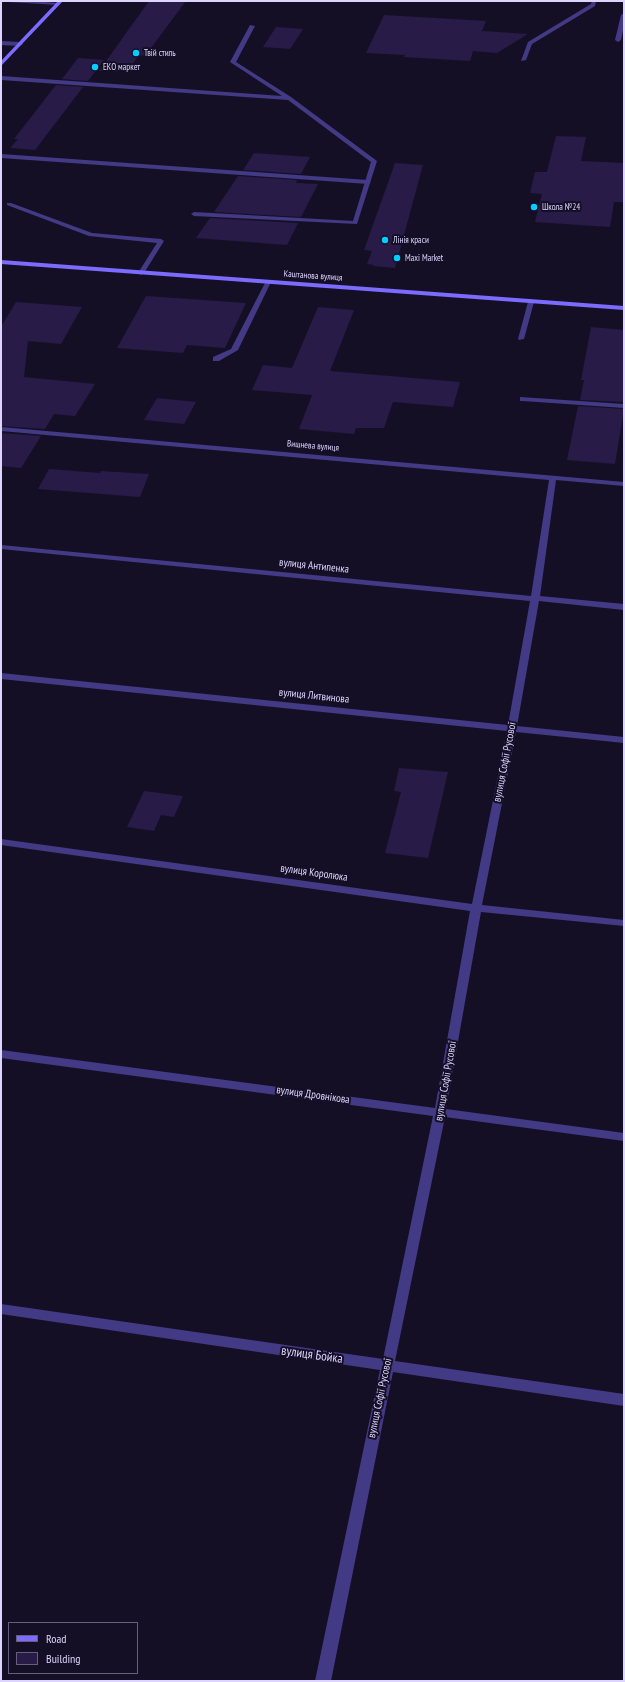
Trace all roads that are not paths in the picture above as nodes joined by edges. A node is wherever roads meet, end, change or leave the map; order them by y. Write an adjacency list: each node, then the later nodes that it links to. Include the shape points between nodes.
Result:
1 (8, 1): 3 (street)
2 (594, 1): 9 (street, via 593,5 530,43)
3 (60, 2): 8 (street)
4 (624, 15): 6 (street)
5 (252, 26): 12 (street, via 233,62)
6 (618, 40)
7 (1, 43): 8 (street)
8 (20, 44): 10 (street)
9 (523, 60)
10 (1, 64)
11 (1, 78): 12 (street)
12 (290, 98): 14 (street, via 374,161)
13 (1, 156): 14 (street)
14 (368, 182): 16 (street, via 355,223)
15 (9, 204): 18 (street, via 91,235 161,241)
16 (194, 214)
17 (1, 262): 18 (street, Каштанова вулиця)
18 (141, 273): 19 (street, Каштанова вулиця)
19 (268, 282): 20 (street, Каштанова вулиця); 23 (street, via 234,350)
20 (531, 302): 21 (street, Каштанова вулиця); 22 (street)
21 (624, 308)
22 (521, 339)
23 (216, 359)
24 (523, 399): 25 (street)
25 (624, 406)
26 (1, 429): 27 (street, Вишнева вулиця)
27 (553, 478): 28 (street, Вишнева вулиця); 30 (street, вулиця Софії Русової)
28 (624, 484)
29 (1, 547): 30 (street, вулиця Антипенка)
30 (534, 599): 31 (street, вулиця Антипенка); 33 (street, вулиця Софії Русової)
31 (624, 607)
32 (1, 676): 33 (street, вулиця Литвинова)
33 (512, 728): 34 (street, вулиця Литвинова); 36 (street, вулиця Софії Русової)
34 (624, 740)
35 (1, 842): 36 (street, вулиця Королюка)
36 (476, 908): 37 (street, вулиця Королюка); 39 (street, вулиця Софії Русової)
37 (624, 923)
38 (1, 1054): 39 (street, вулиця Дровнікова)
39 (440, 1112): 40 (street, вулиця Дровнікова); 42 (street, вулиця Софії Русової)
40 (624, 1136)
41 (1, 1309): 42 (street, вулиця Бойка)
42 (387, 1366): 43 (street, вулиця Бойка); 44 (street, вулиця Софії Русової)
43 (624, 1400)
44 (323, 1681)

